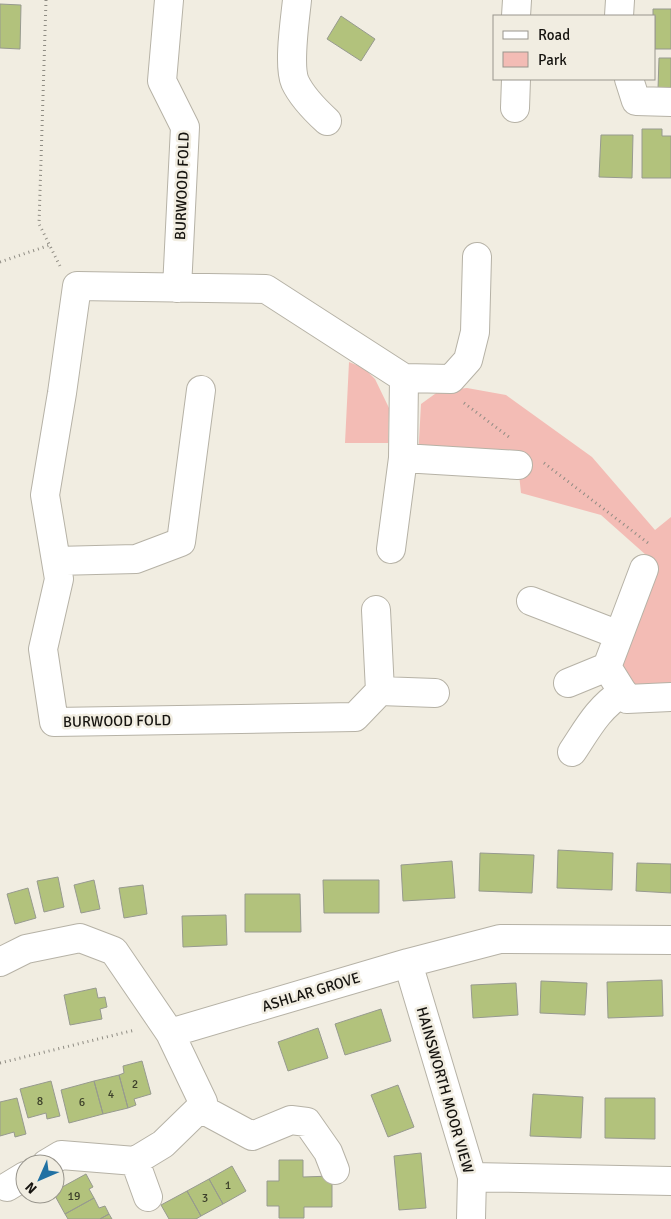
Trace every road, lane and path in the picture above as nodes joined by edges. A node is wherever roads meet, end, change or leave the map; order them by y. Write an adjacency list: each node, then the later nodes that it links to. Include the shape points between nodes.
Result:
1 (46, 0): 13 (path, via 39,224)
2 (169, 0): 17 (street, BURWOOD FOLD, via 162,81 185,127)
3 (297, 0): 12 (street, via 292,57 295,81 313,108)
4 (516, 0): 6 (street)
5 (620, 0): 7 (street)
6 (516, 15)
7 (620, 15)
8 (516, 80): 11 (street)
9 (628, 80): 10 (street, via 636,100)
10 (671, 102)
11 (515, 108)
12 (327, 121)
13 (50, 245): 15 (path); 16 (path, via 64,273)
14 (477, 257): 18 (street, via 475,332 468,360 451,379)
15 (0, 262)
16 (77, 286): 17 (street); 23 (street, BURWOOD FOLD, via 44,495)
17 (177, 288): 18 (street, via 266,289)
18 (404, 378): 20 (street)
19 (201, 390): 23 (street, via 180,542 136,559)
20 (403, 458): 21 (street); 22 (street)
21 (518, 465)
22 (391, 549)
23 (56, 561): 30 (street, BURWOOD FOLD, via 59,579 43,649 54,722 355,718)
24 (644, 569): 27 (street)
25 (531, 601): 27 (street)
26 (376, 610): 30 (street)
27 (619, 635): 28 (street)
28 (607, 667): 29 (street); 31 (street)
29 (568, 684)
30 (380, 690): 32 (street)
31 (623, 692): 33 (street, via 627,698); 34 (street, via 596,715)
32 (435, 693)
33 (671, 697)
34 (572, 752)
35 (671, 940): 37 (street, ASHLAR GROVE, via 500,939)
36 (0, 962): 38 (street, via 26,949 80,938 114,951)
37 (408, 963): 38 (street, ASHLAR GROVE); 44 (street, HAINSWORTH MOOR VIEW)
38 (167, 1028): 39 (path); 40 (street, via 203,1102)
39 (0, 1063)
40 (200, 1108): 42 (street, via 163,1144); 43 (street, via 252,1136 291,1120 307,1122)
41 (65, 1155): 42 (street)
42 (135, 1161): 46 (street)
43 (336, 1170)
44 (472, 1177): 45 (street); 47 (street, HAINSWORTH MOOR VIEW)
45 (671, 1182)
46 (148, 1197)
47 (471, 1219)

